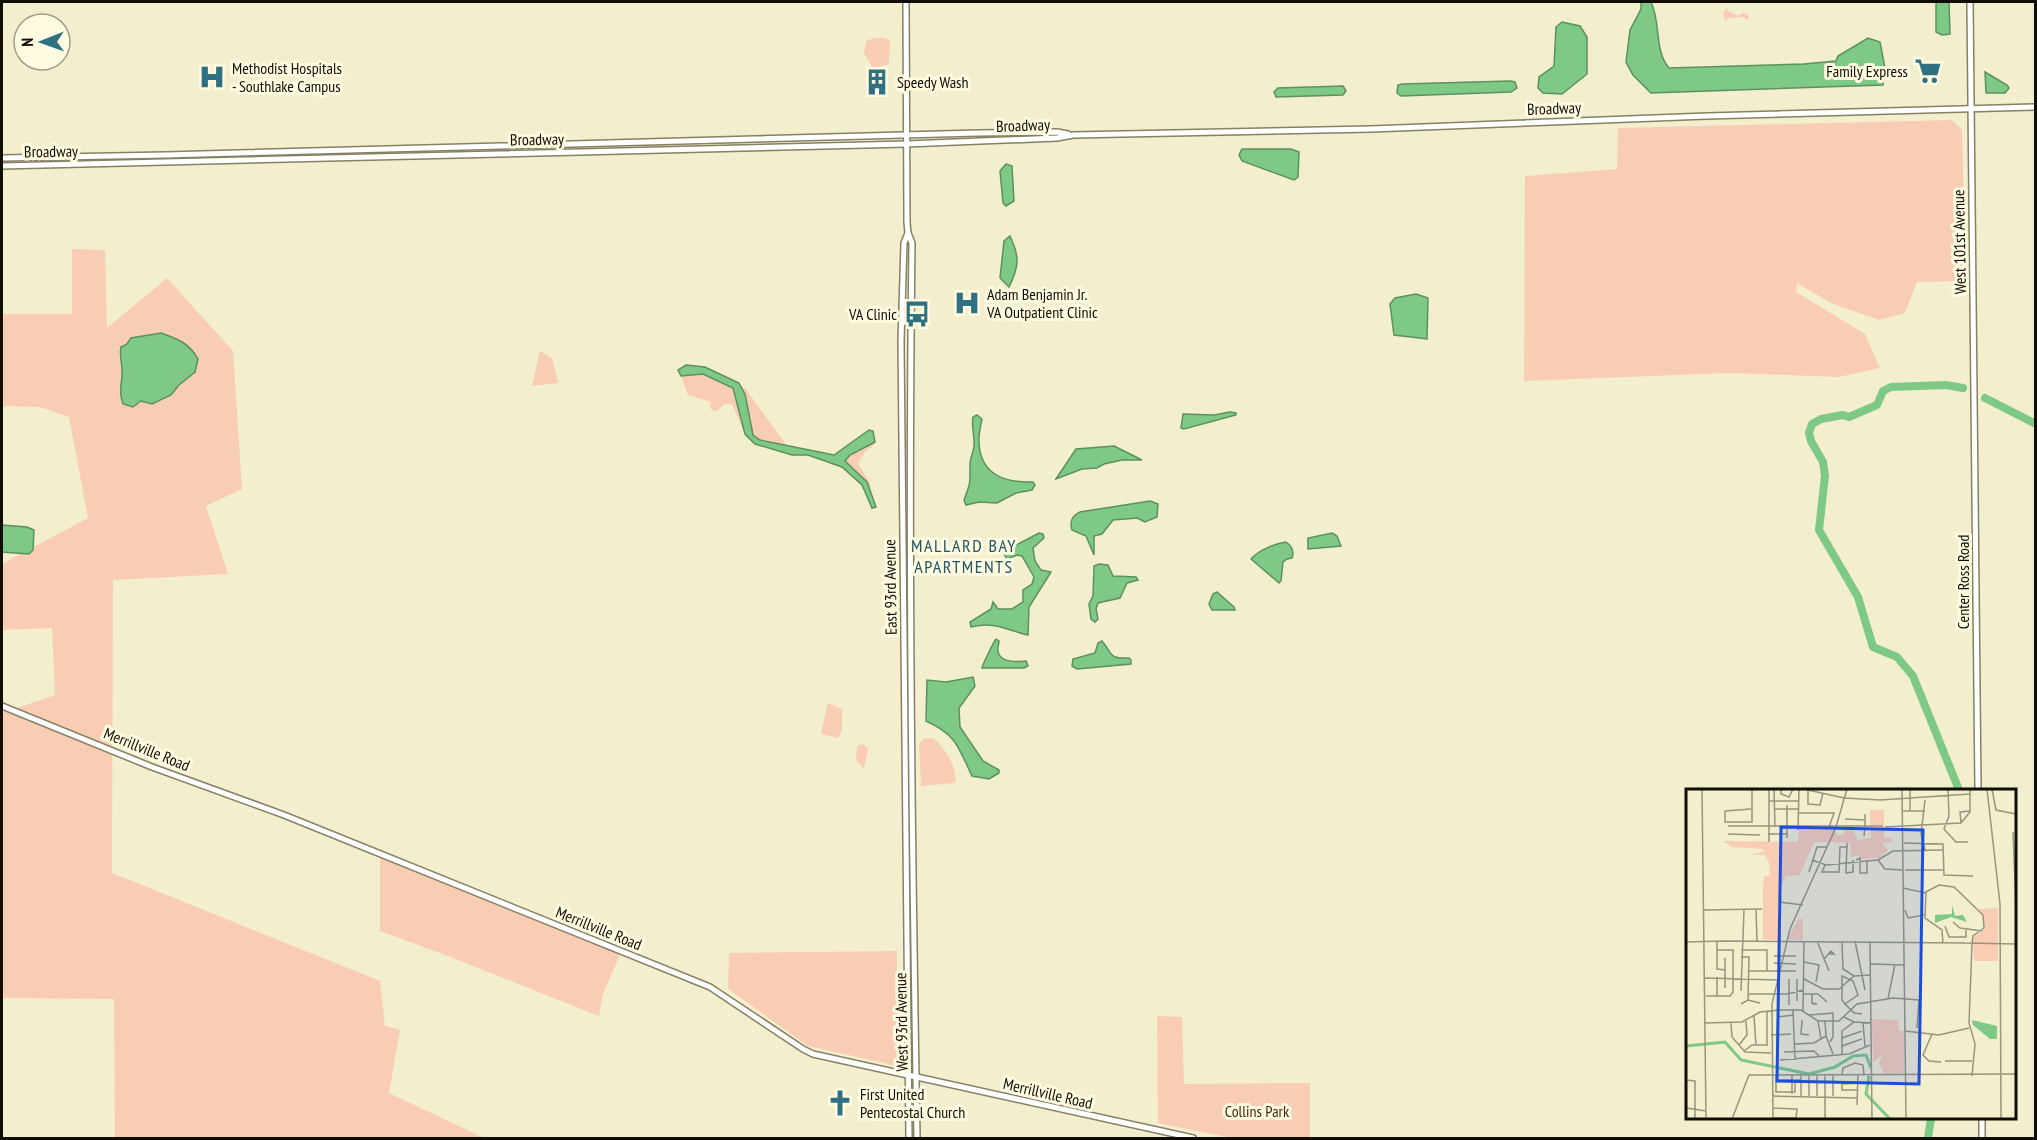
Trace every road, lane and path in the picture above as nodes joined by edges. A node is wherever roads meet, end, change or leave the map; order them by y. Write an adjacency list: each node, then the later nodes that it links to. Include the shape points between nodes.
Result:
1 (906, 2): 5 (street, East 93rd Avenue)
2 (1970, 2): 4 (street, West 101st Avenue)
3 (2036, 107): 4 (street, Broadway)
4 (1971, 110): 6 (street, Broadway); 10 (street, West 101st Avenue)
5 (906, 135): 6 (street, Broadway); 7 (street, East 93rd Avenue); 8 (street, Broadway)
6 (1073, 135): 7 (street, Broadway)
7 (906, 144): 9 (street, Broadway); 13 (street, East 93rd Avenue, via 908,232 912,243)
8 (2, 158)
9 (2, 166)
10 (1974, 374): 12 (street, Center Ross Road)
11 (2, 706): 14 (street, Merrillville Road, via 710,987 803,1049)
12 (1978, 789)
13 (910, 941): 14 (street, West 93rd Avenue); 15 (street, West 93rd Avenue)
14 (909, 1076): 15 (street, Merrillville Road); 17 (street, West 93rd Avenue)
15 (916, 1077): 18 (street, West 93rd Avenue); 19 (street, Merrillville Road)
16 (1982, 1119): 20 (street)
17 (909, 1138)
18 (916, 1138)
19 (1193, 1138)
20 (1982, 1138)

